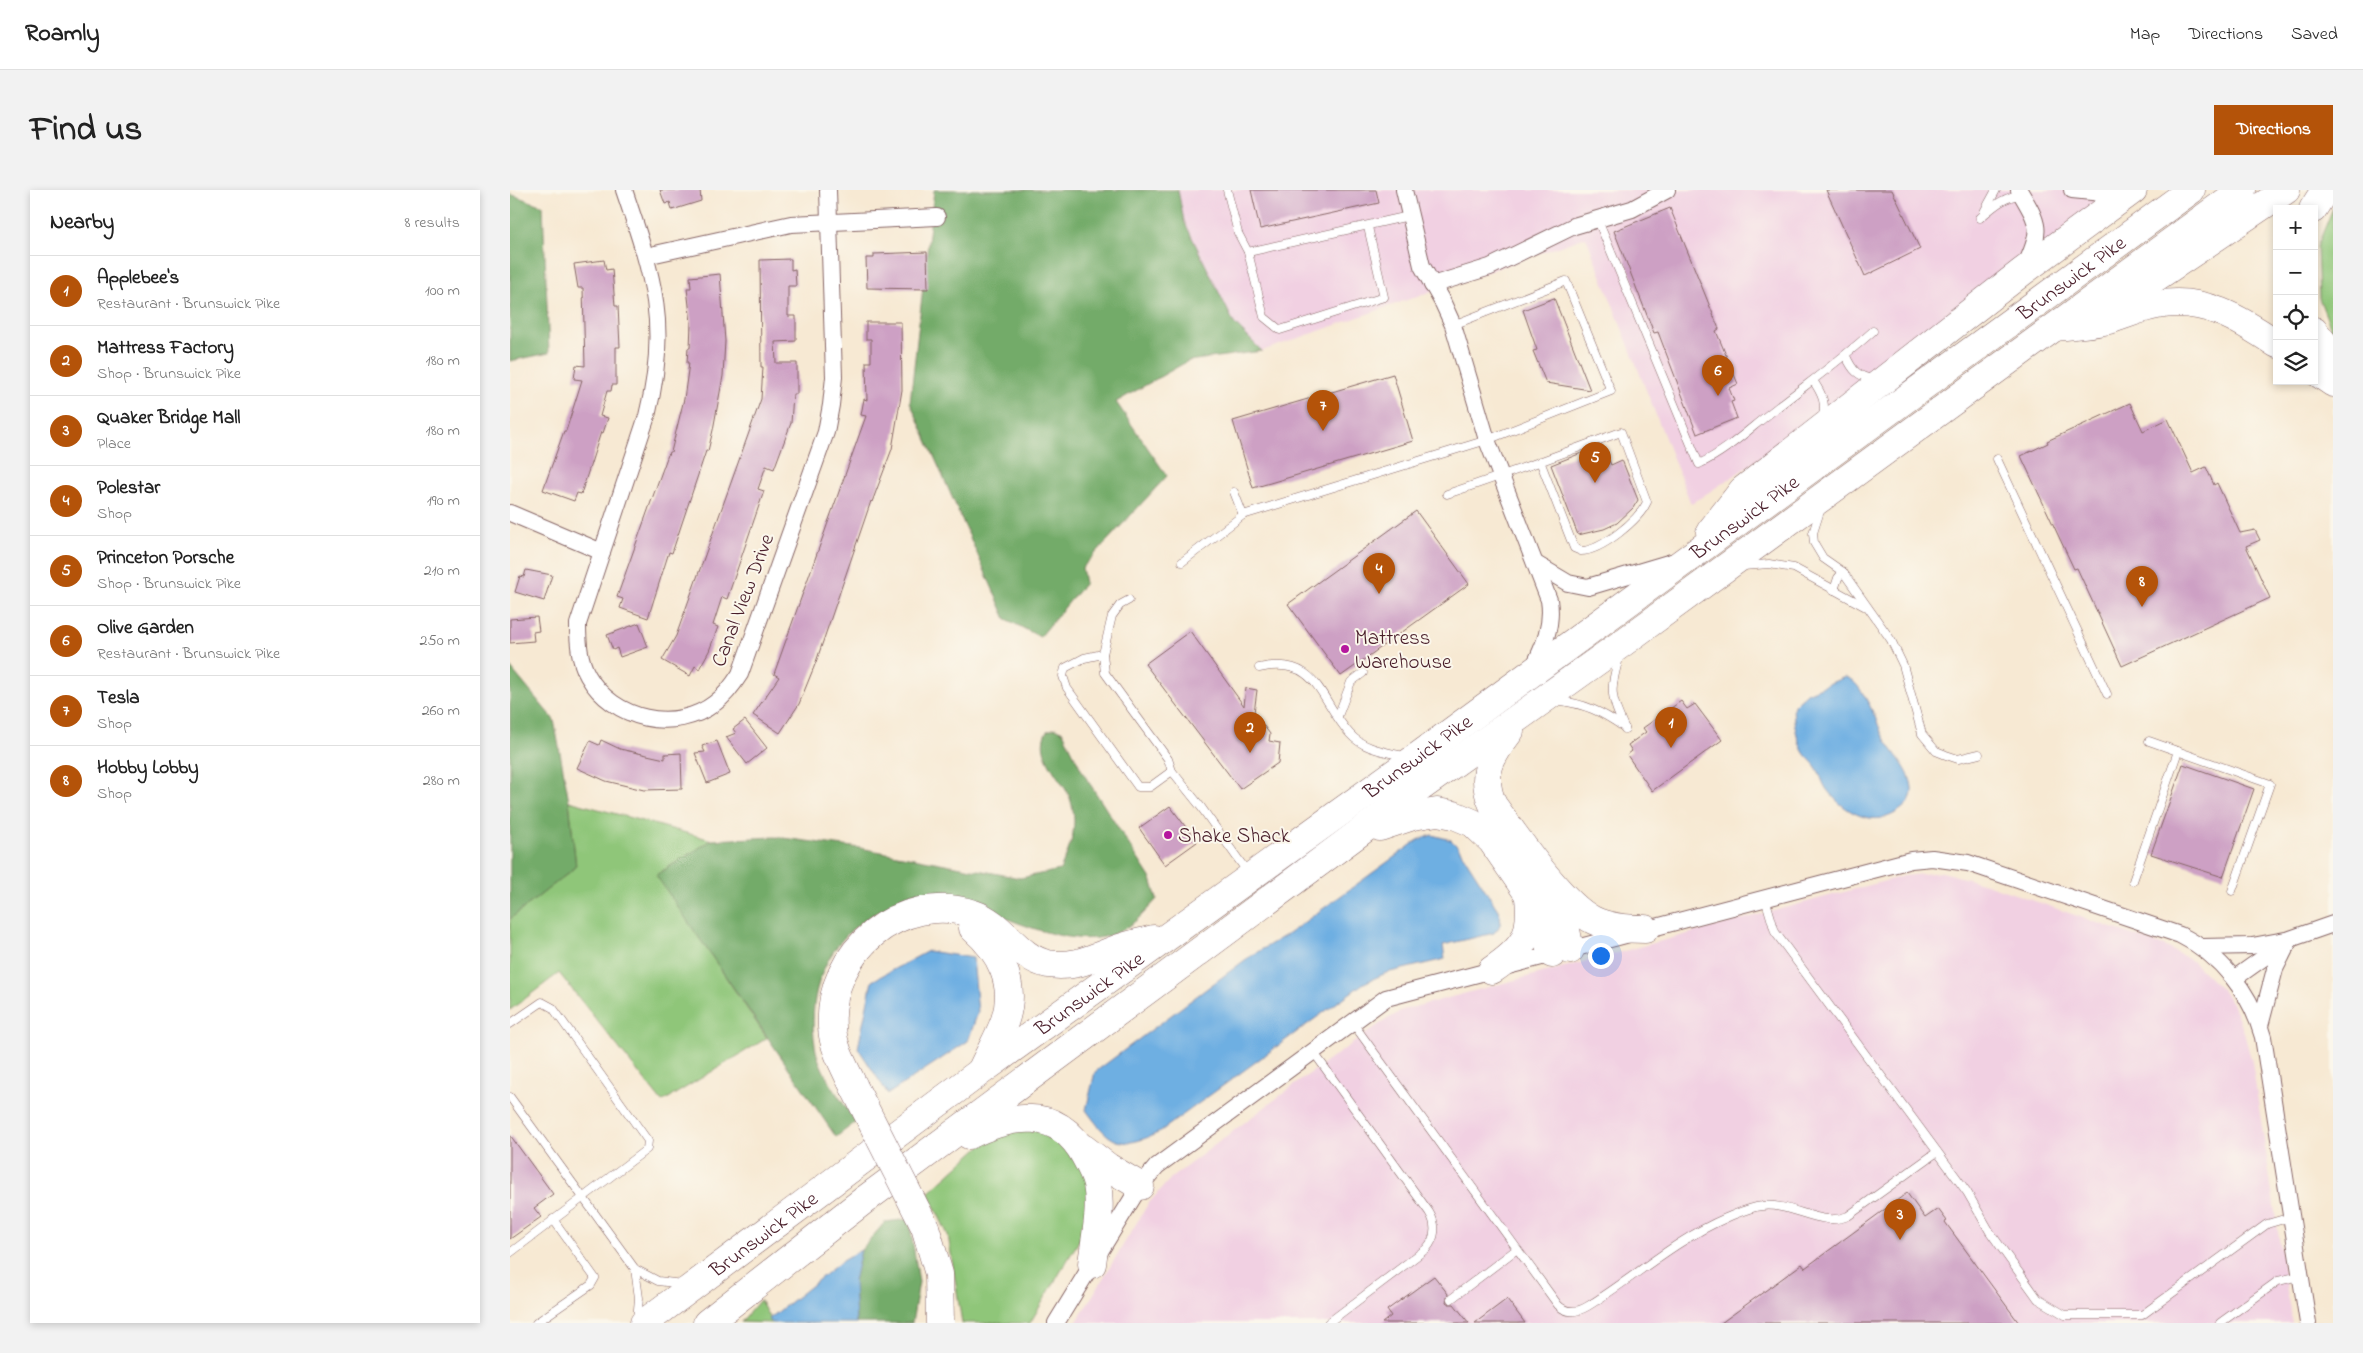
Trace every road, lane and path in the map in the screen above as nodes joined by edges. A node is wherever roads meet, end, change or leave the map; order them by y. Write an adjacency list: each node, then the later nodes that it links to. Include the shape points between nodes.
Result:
1 (624, 190): 22 (street, Canal View Drive)
2 (828, 190): 19 (street, Canal View Drive)
3 (1227, 190): 21 (lane, via 1238,233)
4 (1404, 190): 16 (street)
5 (1667, 190): 18 (street, via 1632,209)
6 (1996, 190): 14 (lane, via 1980,218 1999,202)
7 (2072, 190): 8 (street, via 2102,193)
8 (2116, 190)
9 (2133, 190): 23 (highway)
10 (2191, 190): 47 (highway, Brunswick Pike)
11 (2242, 190): 26 (highway, Brunswick Pike)
12 (2286, 190): 26 (highway, via 2105,311)
13 (2325, 190): 15 (highway)
14 (2021, 192): 23 (street, via 2036,220 2037,231)
15 (2316, 205)
16 (1409, 216): 20 (lane); 24 (street, via 1422,266)
17 (936, 217): 19 (street)
18 (1597, 218): 24 (street, via 1558,233 1490,267); 34 (lane, via 1699,464 1718,455)
19 (830, 222): 22 (street, via 768,228); 46 (street, Canal View Drive, via 834,377 826,432 740,674 715,704 680,719 643,718 625,711 599,691 582,660 578,624)
20 (1368, 227): 21 (lane); 21 (lane, via 1384,297 1280,330 1264,317)
21 (1248, 252)
22 (646, 256): 46 (street, Canal View Drive, via 658,316 654,386)
23 (2022, 272): 33 (highway)
24 (1432, 285): 25 (street)
25 (1453, 326): 37 (street); 37 (lane, via 1566,281 1611,391)
26 (2054, 327): 29 (highway, via 2108,320 2148,307 2182,303 2226,313); 42 (highway, Brunswick Pike)
27 (1873, 331): 31 (lane)
28 (2318, 336): 30 (highway)
29 (2273, 342)
30 (2333, 355)
31 (1846, 356): 33 (lane, via 1854,372 1865,378); 34 (lane)
32 (2318, 373): 35 (highway)
33 (1890, 375): 36 (highway)
34 (1814, 382): 36 (lane, via 1824,404)
35 (2333, 383)
36 (1817, 432): 47 (highway, via 1742,490)
37 (1487, 440): 40 (street); 45 (lane)
38 (1997, 460): 60 (lane)
39 (1540, 461): 39 (lane, via 1621,432 1647,502 1643,511 1598,548 1581,551 1574,548); 40 (lane)
40 (1501, 476): 43 (lane); 49 (street)
41 (1234, 492): 45 (lane)
42 (1828, 492): 50 (highway, Brunswick Pike); 51 (lane, via 1815,522 1814,543 1823,558)
43 (1447, 494)
44 (510, 513): 46 (street)
45 (1244, 515): 48 (lane)
46 (602, 552)
47 (1690, 557): 49 (street, via 1588,586 1568,583); 58 (highway, Brunswick Pike)
48 (1182, 562)
49 (1536, 564): 58 (street, via 1551,612 1545,643)
50 (1726, 567): 52 (lane, via 1780,565 1807,574); 55 (highway, Brunswick Pike)
51 (1843, 572): 52 (lane); 54 (lane)
52 (1834, 590): 54 (lane)
53 (1129, 600): 56 (lane, via 1120,605 1112,616)
54 (1866, 607): 65 (lane, via 1880,622 1903,665 1917,721 1928,743 1936,751 1958,758)
55 (1624, 642): 61 (highway, Brunswick Pike); 61 (lane, via 1611,683 1614,704 1625,729 1601,711 1576,703)
56 (1103, 654): 67 (lane, via 1106,673 1168,758); 67 (lane, via 1084,658 1066,668 1063,676 1067,688 1138,787 1150,787)
57 (1259, 668): 62 (lane, via 1272,665 1301,670)
58 (1532, 672): 66 (highway, Brunswick Pike)
59 (1363, 673): 62 (lane, via 1351,682)
60 (2107, 694)
61 (1537, 705): 68 (highway, Brunswick Pike); 71 (highway, via 1496,750 1488,767 1486,786 1493,805)
62 (1338, 716): 66 (lane, via 1359,742)
63 (2149, 741): 64 (lane)
64 (2178, 751): 70 (lane); 72 (lane, via 2270,784)
65 (1978, 754)
66 (1414, 759): 69 (highway, Brunswick Pike)
67 (1172, 771): 69 (lane)
68 (1357, 835): 71 (highway, via 1431,813 1446,813 1473,823); 91 (highway, Brunswick Pike)
69 (1251, 877): 77 (highway, Brunswick Pike)
70 (2132, 881)
71 (1539, 886): 76 (highway, via 1592,920 1616,927); 80 (highway, via 1564,920); 81 (highway, via 1528,931 1513,954)
72 (2232, 891)
73 (1764, 898): 76 (street); 79 (street, via 1911,860 1951,860 1978,866 2171,932); 90 (lane, via 1775,932)
74 (922, 912): 77 (highway, via 952,910 983,918 997,927 1018,949 1048,964 1076,965 1115,949); 87 (highway, via 947,915 973,928 996,951 1004,967 1009,992 1007,1012); 103 (highway, bridge, via 896,918 861,944 843,973 832,1026 838,1052 854,1087 925,1227 939,1274)
75 (2333, 924): 78 (street)
76 (1645, 929): 80 (street)
77 (1172, 934): 87 (highway, Brunswick Pike)
78 (2290, 939): 79 (street, via 2252,946); 82 (street); 85 (street, via 2276,969)
79 (2201, 947): 82 (street)
80 (1561, 952): 81 (street)
81 (1492, 970): 83 (street, via 1386,998)
82 (2234, 978): 85 (street, via 2250,1001)
83 (1352, 1022): 86 (street); 96 (lane)
84 (510, 1024): 93 (lane, via 542,1002 553,1008 648,1141 647,1149)
85 (2260, 1026): 94 (street)
86 (1312, 1050): 92 (street, via 1171,1153); 109 (lane, via 1429,1212 1434,1226 1434,1237 1426,1249)
87 (980, 1072): 101 (highway, Brunswick Pike)
88 (510, 1097): 93 (lane)
89 (1080, 1146): 91 (highway, via 1055,1125 1026,1118 998,1122); 92 (highway); 98 (highway, via 1097,1184 1098,1209)
90 (1937, 1152): 94 (lane, via 2038,1300 2064,1314 2142,1315 2267,1224); 96 (lane, via 1840,1220 1769,1205 1714,1223 1675,1245 1580,1311 1563,1309 1558,1305)
91 (924, 1156): 107 (highway, Brunswick Pike, via 735,1307)
92 (1140, 1186): 98 (street)
93 (583, 1196): 95 (lane); 99 (lane)
94 (2291, 1217): 100 (street)
95 (553, 1219): 97 (lane); 104 (lane, via 595,1278 591,1285)
96 (1516, 1249): 102 (lane)
97 (510, 1252)
98 (1092, 1264): 108 (street)
99 (635, 1270): 101 (lane, via 658,1281 674,1284); 105 (lane, via 639,1298)
100 (2300, 1276): 110 (lane, via 2278,1281); 111 (street)
101 (701, 1282): 106 (highway, Brunswick Pike)
102 (1451, 1299)
103 (940, 1321)
104 (536, 1323)
105 (636, 1323)
106 (644, 1323)
107 (707, 1323)
108 (1056, 1323)
109 (1328, 1323)
110 (2220, 1323)
111 (2308, 1323)

